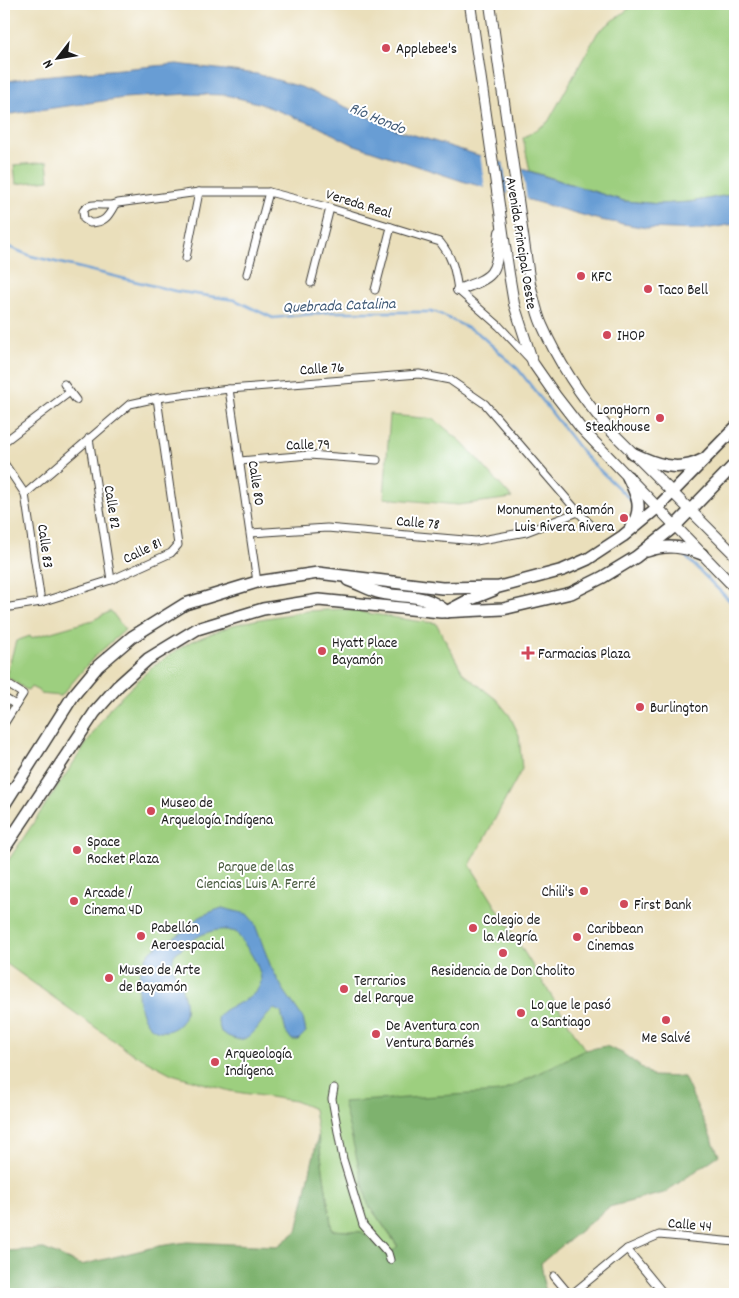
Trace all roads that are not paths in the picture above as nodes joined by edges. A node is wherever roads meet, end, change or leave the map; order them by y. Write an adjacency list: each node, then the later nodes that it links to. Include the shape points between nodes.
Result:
1 (470, 4): 7 (main road, Avenida Principal Oeste)
2 (490, 4): 23 (main road, Avenida Principal Oeste, via 530,284 541,324 570,379 590,407)
3 (200, 192): 4 (street, Vereda Real); 5 (street, Vereda Real); 9 (street)
4 (268, 192): 6 (street, Vereda Real); 10 (street)
5 (114, 206)
6 (330, 208): 8 (street, Vereda Real); 11 (street)
7 (502, 218): 13 (main road, via 493,273); 14 (main road, Avenida Principal Oeste, via 514,304)
8 (391, 227): 12 (street); 13 (street, Vereda Real, via 440,242 450,254)
9 (186, 258)
10 (247, 274)
11 (310, 283)
12 (375, 290)
13 (458, 290): 14 (street, via 499,326)
14 (533, 363): 29 (main road, Avenida Principal Oeste, via 580,427)
15 (64, 384): 17 (street)
16 (229, 389): 18 (street, Calle 76); 26 (street, Calle 80); 34 (street, Calle 76, via 419,374 450,380 485,404)
17 (70, 392): 19 (street); 22 (street)
18 (157, 398): 21 (street, Calle 76, via 130,404); 43 (street, Calle 81, via 178,545 171,553)
19 (76, 400)
20 (735, 428): 24 (main road)
21 (89, 438): 31 (street, Calle 76); 43 (street, Calle 82)
22 (4, 442)
23 (632, 453): 24 (main road, via 659,465 676,467 695,464); 30 (main road, Avenida Principal Oeste)
24 (708, 457): 30 (main road)
25 (377, 460): 26 (street, Calle 79, via 309,455)
26 (240, 461): 37 (street, Calle 80)
27 (4, 463): 31 (street)
28 (735, 464): 33 (main road)
29 (628, 477): 32 (main road, Avenida Principal Oeste); 38 (main road, via 640,508)
30 (672, 493): 32 (main road); 33 (main road, Avenida Principal Oeste)
31 (24, 494): 47 (street, Calle 83)
32 (658, 507): 36 (main road, Avenida Principal Oeste); 38 (main road)
33 (689, 510): 36 (main road); 41 (main road, Avenida Principal Oeste)
34 (578, 512): 35 (street, Calle 76); 37 (street, Calle 78, via 526,532 476,541 327,528)
35 (592, 526)
36 (675, 526): 39 (main road); 40 (main road, Avenida Principal Oeste)
37 (251, 533): 44 (street, Calle 80)
38 (623, 536): 45 (main road, via 562,570)
39 (640, 553): 40 (main road, via 672,546); 49 (main road, via 571,593 503,610)
40 (702, 554): 46 (main road, Avenida Principal Oeste)
41 (735, 555)
42 (336, 575): 44 (main road, via 318,573); 45 (main road, via 442,588); 49 (main road, via 368,590 436,602)
43 (110, 580): 47 (street, Calle 81)
44 (257, 582): 54 (main road, via 185,604 132,637 98,666 73,696)
45 (505, 585): 49 (main road)
46 (735, 588)
47 (40, 602): 48 (street, Calle 81)
48 (4, 608)
49 (447, 612): 55 (main road, via 319,600 263,609 197,629 148,659 95,712)
50 (4, 682): 52 (street, via 23,694)
51 (4, 698): 52 (street)
52 (16, 705): 53 (street)
53 (4, 724)
54 (4, 805)
55 (4, 849)
56 (334, 1088): 59 (street, via 332,1099 343,1159 363,1225 388,1253)
57 (735, 1242): 58 (street, Calle 44, via 659,1235)
58 (627, 1248): 61 (street, Calle 44); 62 (street)
59 (390, 1260)
60 (554, 1276): 61 (street)
61 (570, 1294)
62 (664, 1294)

